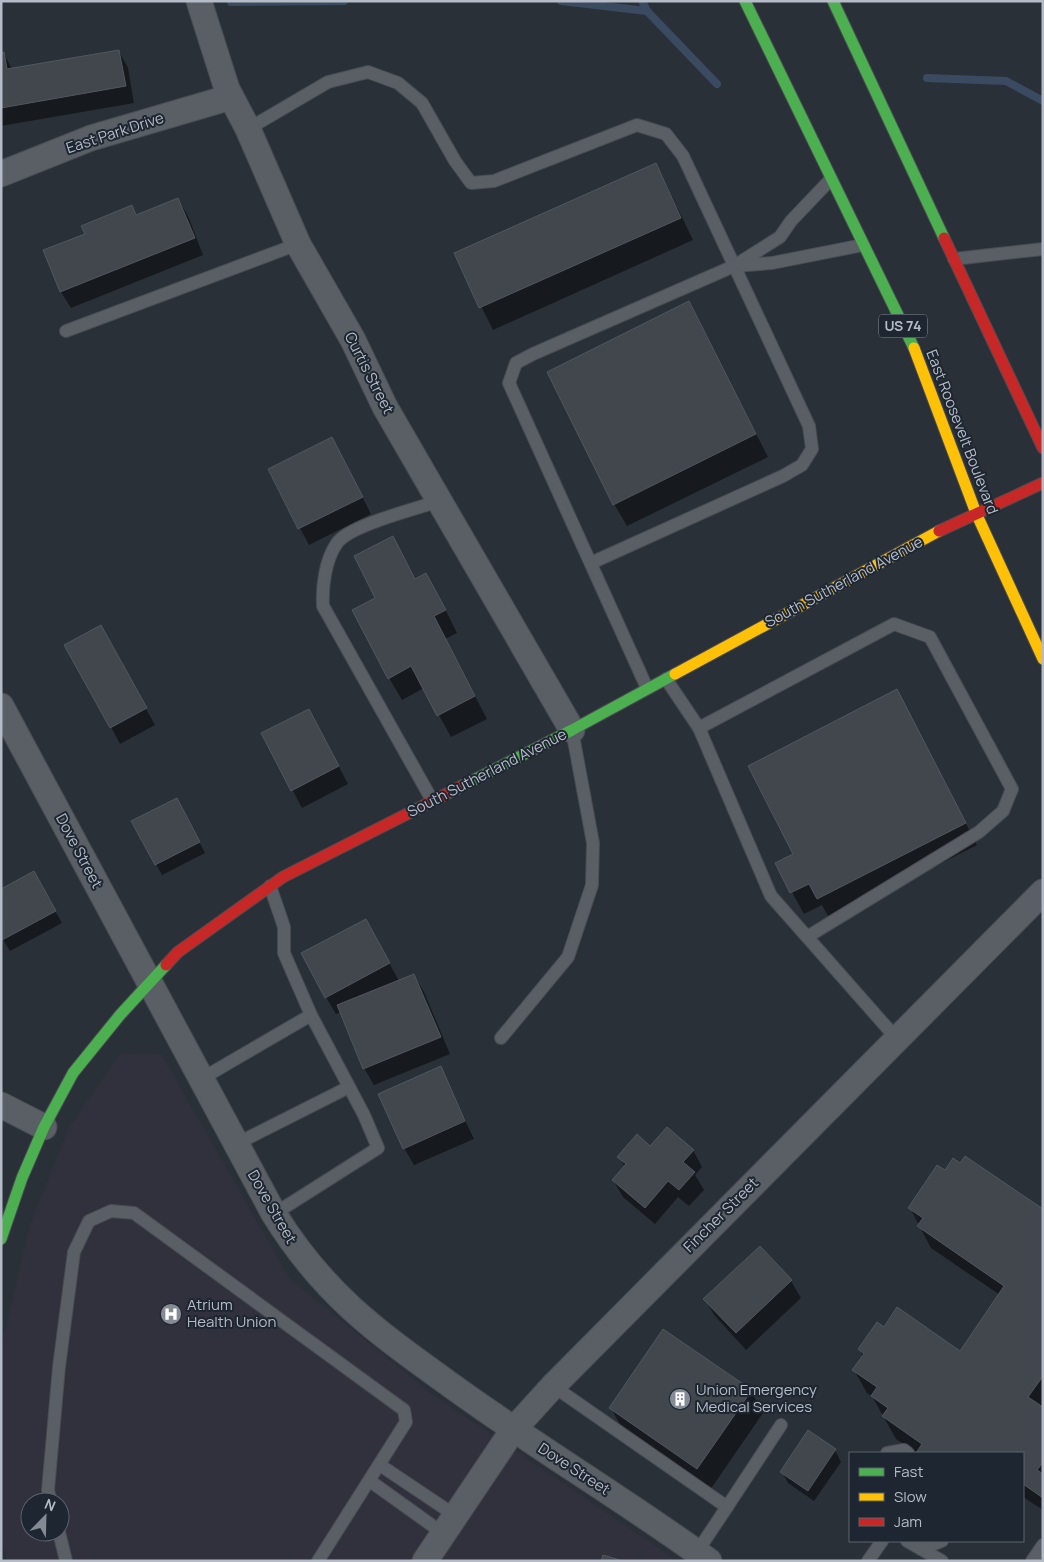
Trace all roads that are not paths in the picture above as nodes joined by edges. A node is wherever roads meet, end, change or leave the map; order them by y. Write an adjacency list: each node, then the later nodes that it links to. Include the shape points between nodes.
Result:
1 (199, 1): 4 (street, Curtis Street)
2 (745, 1): 7 (main road, East Roosevelt Boulevard / US 74)
3 (833, 1): 11 (main road)
4 (231, 97): 5 (street, Curtis Street); 6 (street, East Park Drive, via 91,138)
5 (248, 129): 8 (street, Curtis Street); 12 (lane, via 328,82 368,72 398,83 422,103 471,183 494,181 638,124 666,134 683,156)
6 (1, 174)
7 (831, 178): 9 (main road, East Roosevelt Boulevard / US 74); 12 (lane, via 780,237)
8 (298, 244): 13 (lane); 16 (street, Curtis Street)
9 (863, 245): 12 (lane, via 772,263); 17 (main road, East Roosevelt Boulevard / US 74, via 917,355)
10 (1043, 248): 11 (lane)
11 (954, 259): 14 (main road)
12 (734, 266): 18 (lane, via 809,426 812,448 802,465 783,476); 18 (lane, via 516,363 509,383)
13 (66, 331)
14 (1043, 448)
15 (1043, 483): 17 (main road, South Sutherland Avenue)
16 (439, 501): 24 (street, Curtis Street); 25 (lane, via 345,535 336,544 322,586 323,606)
17 (976, 512): 19 (main road, East Roosevelt Boulevard / US 74); 20 (main road, South Sutherland Avenue)
18 (591, 563): 21 (lane)
19 (1043, 659)
20 (666, 679): 21 (main road, South Sutherland Avenue); 23 (lane)
21 (647, 688): 24 (main road, South Sutherland Avenue)
22 (1, 706): 29 (street, Dove Street)
23 (699, 728): 28 (lane, via 771,896); 28 (lane, via 894,624 930,637 1012,789 1003,811 979,832)
24 (572, 730): 25 (main road, South Sutherland Avenue); 31 (lane, via 592,843 592,885 568,957)
25 (432, 800): 26 (main road, South Sutherland Avenue)
26 (270, 886): 29 (main road, South Sutherland Avenue, via 178,952); 30 (lane, via 284,926 284,953)
27 (1043, 892): 32 (street, Fincher Street)
28 (807, 937): 32 (lane)
29 (150, 984): 33 (street, Dove Street); 36 (main road, South Sutherland Avenue, via 120,1015 73,1074)
30 (311, 1015): 33 (lane); 34 (lane)
31 (501, 1038)
32 (897, 1039): 40 (street, Fincher Street)
33 (201, 1079): 37 (street, Dove Street)
34 (349, 1086): 37 (lane); 38 (lane, via 378,1148)
35 (1, 1105): 36 (street)
36 (44, 1127): 39 (main road, South Sutherland Avenue)
37 (236, 1144): 38 (street, Dove Street)
38 (274, 1214): 42 (street, Dove Street, via 311,1268 359,1317)
39 (1, 1239)
40 (553, 1386): 42 (street, Fincher Street); 48 (lane)
41 (781, 1425): 48 (lane)
42 (513, 1430): 49 (street, Fincher Street); 56 (street, Dove Street)
43 (893, 1452): 44 (lane)
44 (907, 1452)
45 (380, 1465): 46 (lane); 47 (lane, via 406,1422 404,1410 134,1213 111,1211 89,1221 74,1252 59,1367); 49 (lane)
46 (370, 1481): 49 (lane); 58 (lane)
47 (48, 1492)
48 (727, 1506): 56 (lane)
49 (450, 1525): 59 (street, Fincher Street)
50 (62, 1542): 57 (lane)
51 (881, 1542): 60 (lane)
52 (909, 1542): 55 (lane)
53 (939, 1542): 55 (lane)
54 (1043, 1545): 62 (lane)
55 (921, 1548): 61 (lane)
56 (703, 1556)
57 (67, 1559)
58 (318, 1561)
59 (425, 1561)
60 (868, 1561)
61 (942, 1561)
62 (1032, 1561)

